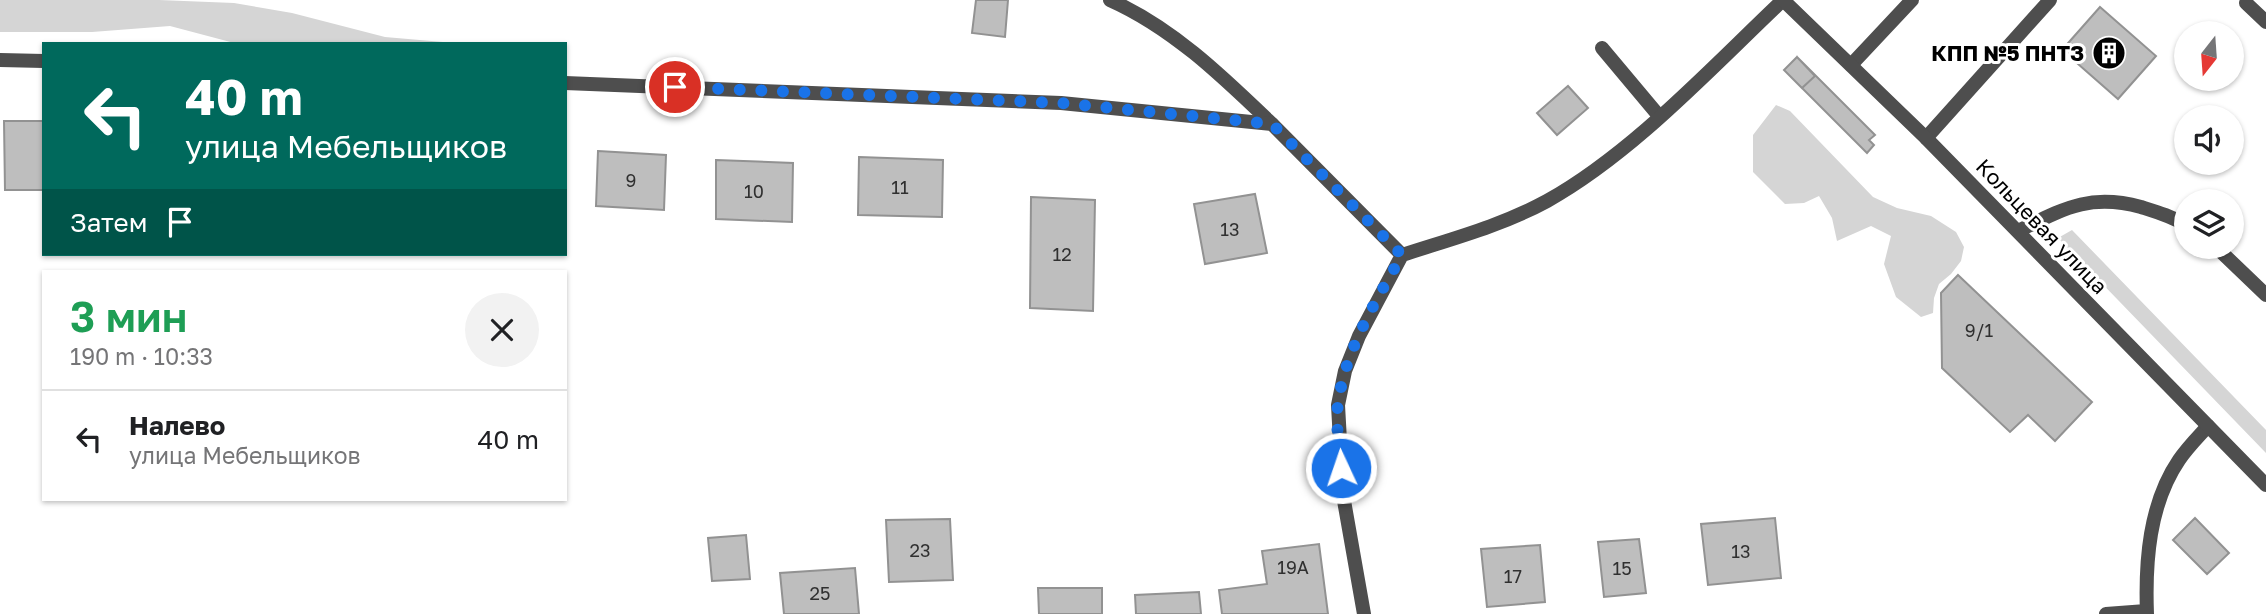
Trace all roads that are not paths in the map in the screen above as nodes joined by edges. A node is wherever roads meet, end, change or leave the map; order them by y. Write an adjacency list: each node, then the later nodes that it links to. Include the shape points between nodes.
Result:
1 (1110, 0): 13 (street, via 1189,48)
2 (1783, 0): 10 (street, Кольцевая улица); 12 (street, Кольцевая улица)
3 (1912, 0): 10 (street)
4 (2050, 0): 14 (street)
5 (2246, 4): 6 (street)
6 (2266, 22)
7 (1602, 48): 12 (street)
8 (0, 60): 9 (street)
9 (42, 61)
10 (1851, 65): 14 (street, Кольцевая улица)
11 (567, 83): 13 (street, via 1061,103)
12 (1658, 116): 17 (street, Кольцевая улица, via 1609,160 1546,201 1492,227)
13 (1272, 124): 17 (street)
14 (1926, 138): 16 (street, Кольцевая улица)
15 (2174, 218): 16 (street, via 2099,200 2065,208)
16 (2018, 231): 20 (street, Кольцевая улица)
17 (1402, 255): 23 (street, via 1359,336 1338,405 1343,495)
18 (2228, 259): 19 (street)
19 (2266, 295)
20 (2208, 426): 21 (street, Кольцевая улица); 22 (street, via 2175,467 2154,516)
21 (2266, 485)
22 (2147, 612): 24 (street)
23 (1364, 614)
24 (2106, 614)

